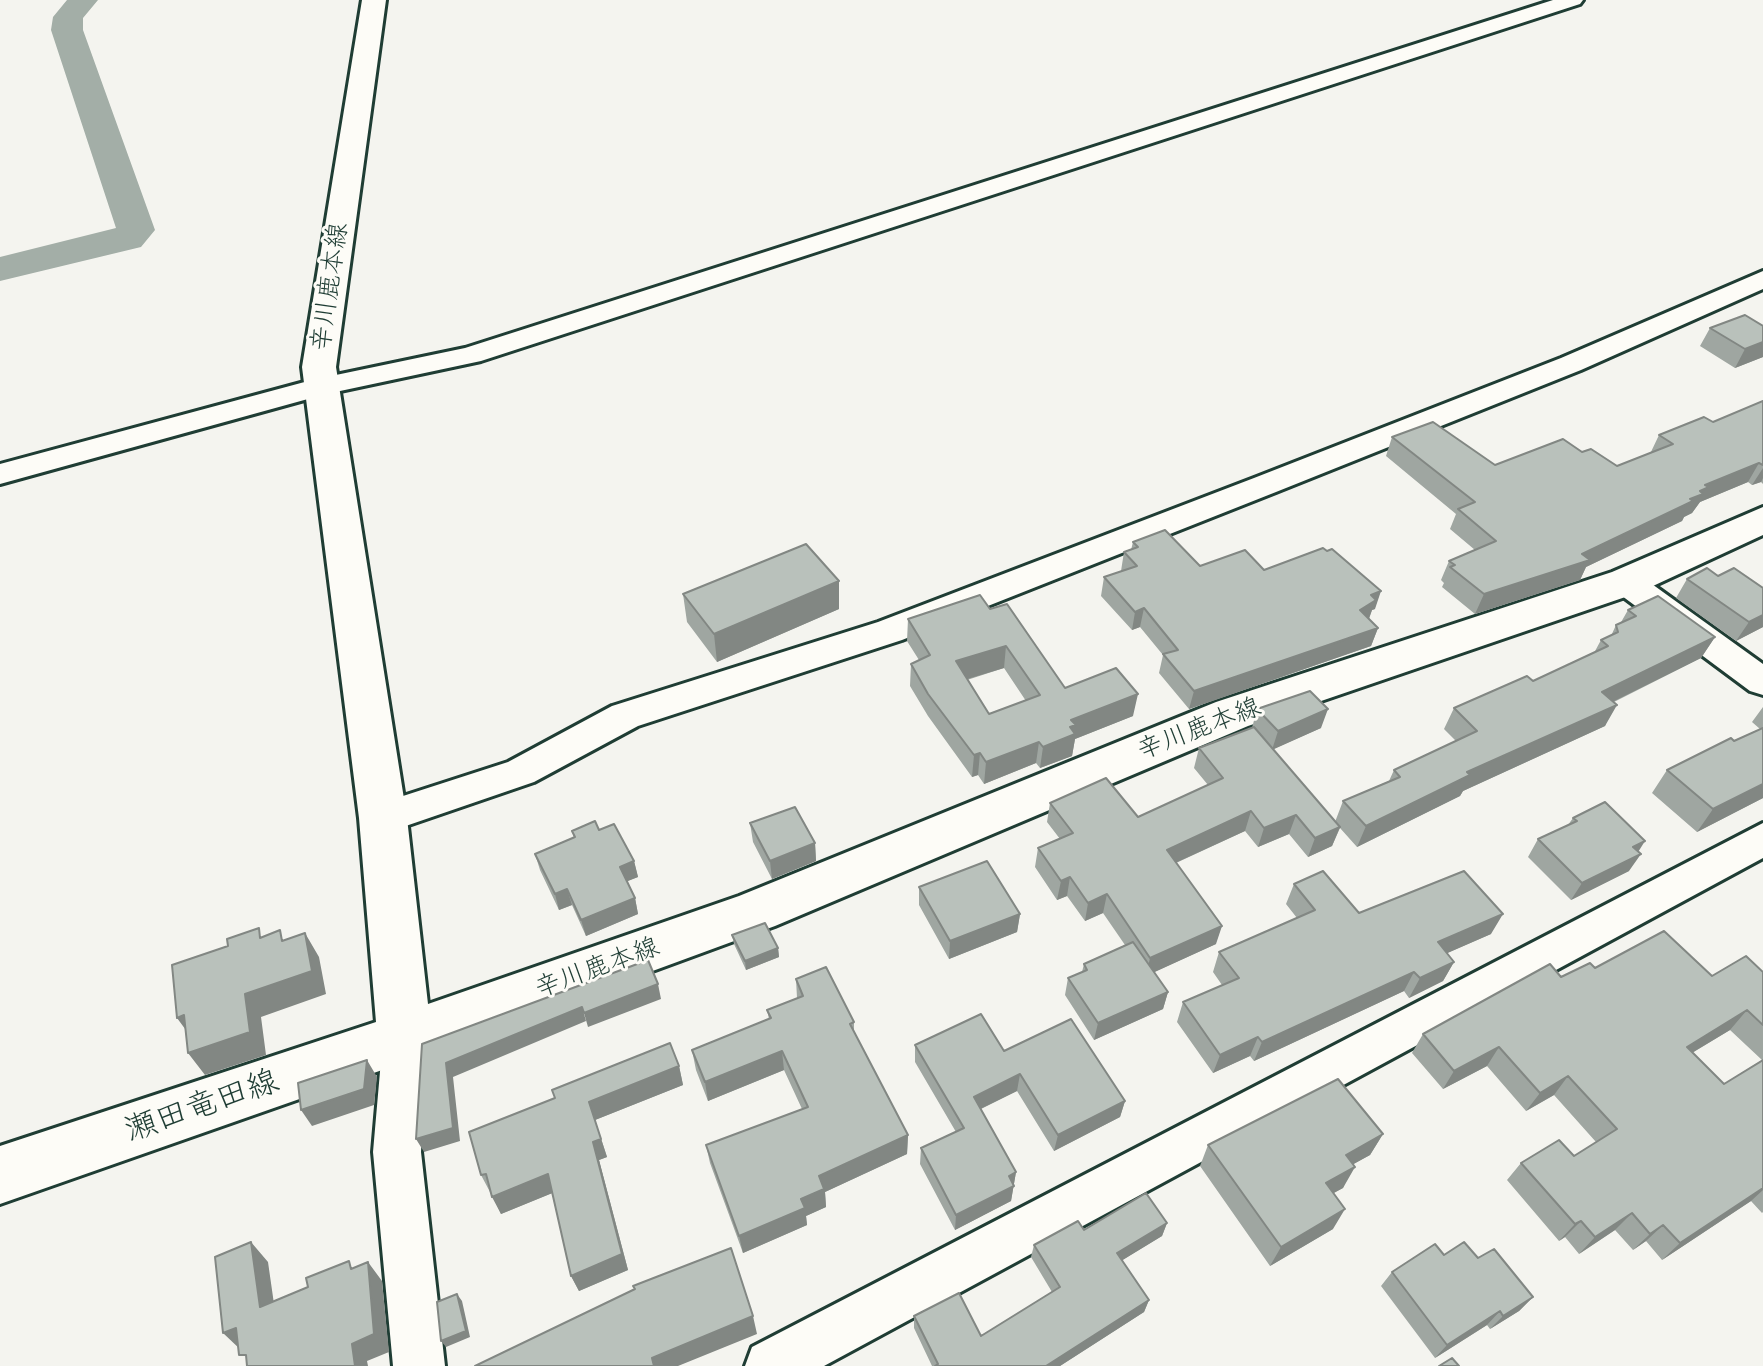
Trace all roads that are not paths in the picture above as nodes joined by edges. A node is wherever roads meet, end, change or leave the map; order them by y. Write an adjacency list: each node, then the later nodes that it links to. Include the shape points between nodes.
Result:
1 (374, 0): 4 (main road, 辛川鹿本線, via 324,323)
2 (1573, 0): 4 (street, via 485,351)
3 (1763, 279): 9 (street, via 1571,364 1280,480 890,631 625,716 521,772)
4 (322, 386): 5 (street); 9 (main road, 辛川鹿本線)
5 (0, 474)
6 (1763, 520): 7 (main road, 辛川鹿本線)
7 (1626, 582): 8 (street); 11 (main road, 辛川鹿本線, via 1232,714 757,911)
8 (1763, 682)
9 (383, 818): 11 (main road, 辛川鹿本線)
10 (1763, 839): 14 (street)
11 (405, 1037): 12 (main road, 瀬田竜田線); 13 (street, via 397,1152)
12 (0, 1175)
13 (419, 1366)
14 (771, 1366)

